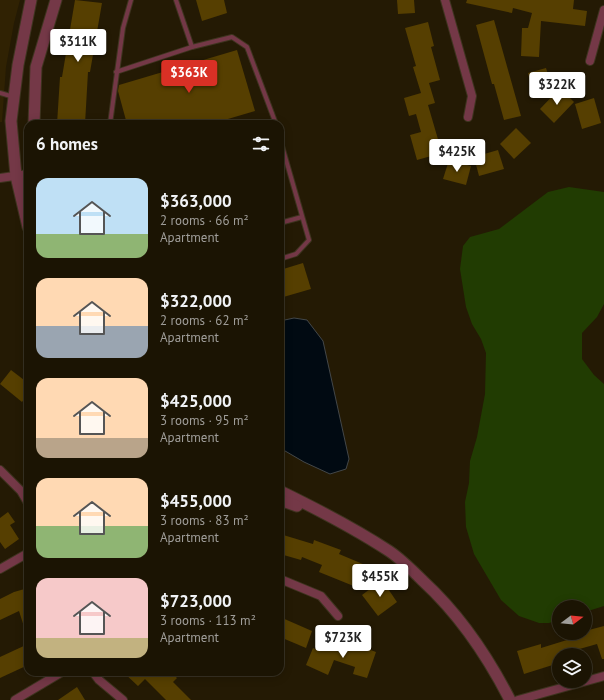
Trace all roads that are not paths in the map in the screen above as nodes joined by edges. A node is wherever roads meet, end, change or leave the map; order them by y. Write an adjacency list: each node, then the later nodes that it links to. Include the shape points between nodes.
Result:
1 (31, 0): 11 (street)
2 (56, 0): 13 (street, via 36,67)
3 (131, 0): 9 (lane, via 123,28)
4 (176, 0): 7 (lane)
5 (445, 0): 12 (street, via 472,96)
6 (604, 10): 8 (street)
7 (192, 47): 9 (lane); 15 (lane, via 232,36 248,46)
8 (590, 61)
9 (116, 72): 14 (lane)
10 (0, 93): 11 (lane)
11 (14, 97): 18 (street, via 11,121)
12 (468, 117)
13 (34, 120)
14 (110, 120)
15 (274, 120)
16 (284, 153): 22 (lane)
17 (24, 175): 18 (street)
18 (16, 176): 19 (street); 20 (street); 21 (street)
19 (0, 178)
20 (24, 183)
21 (24, 210)
22 (302, 217): 23 (lane); 24 (lane, via 309,240 296,254)
23 (284, 222)
24 (284, 258)
25 (0, 470): 27 (street)
26 (284, 493): 29 (street)
27 (24, 497)
28 (284, 501): 29 (street)
29 (334, 518): 39 (street, via 390,552 441,598 468,630 495,671)
30 (24, 555): 31 (street)
31 (0, 569)
32 (284, 581): 33 (street, via 321,596)
33 (338, 616)
34 (55, 676): 37 (street)
35 (96, 676): 38 (street)
36 (604, 676): 40 (street)
37 (15, 700)
38 (123, 700)
39 (510, 700)
40 (518, 700)

